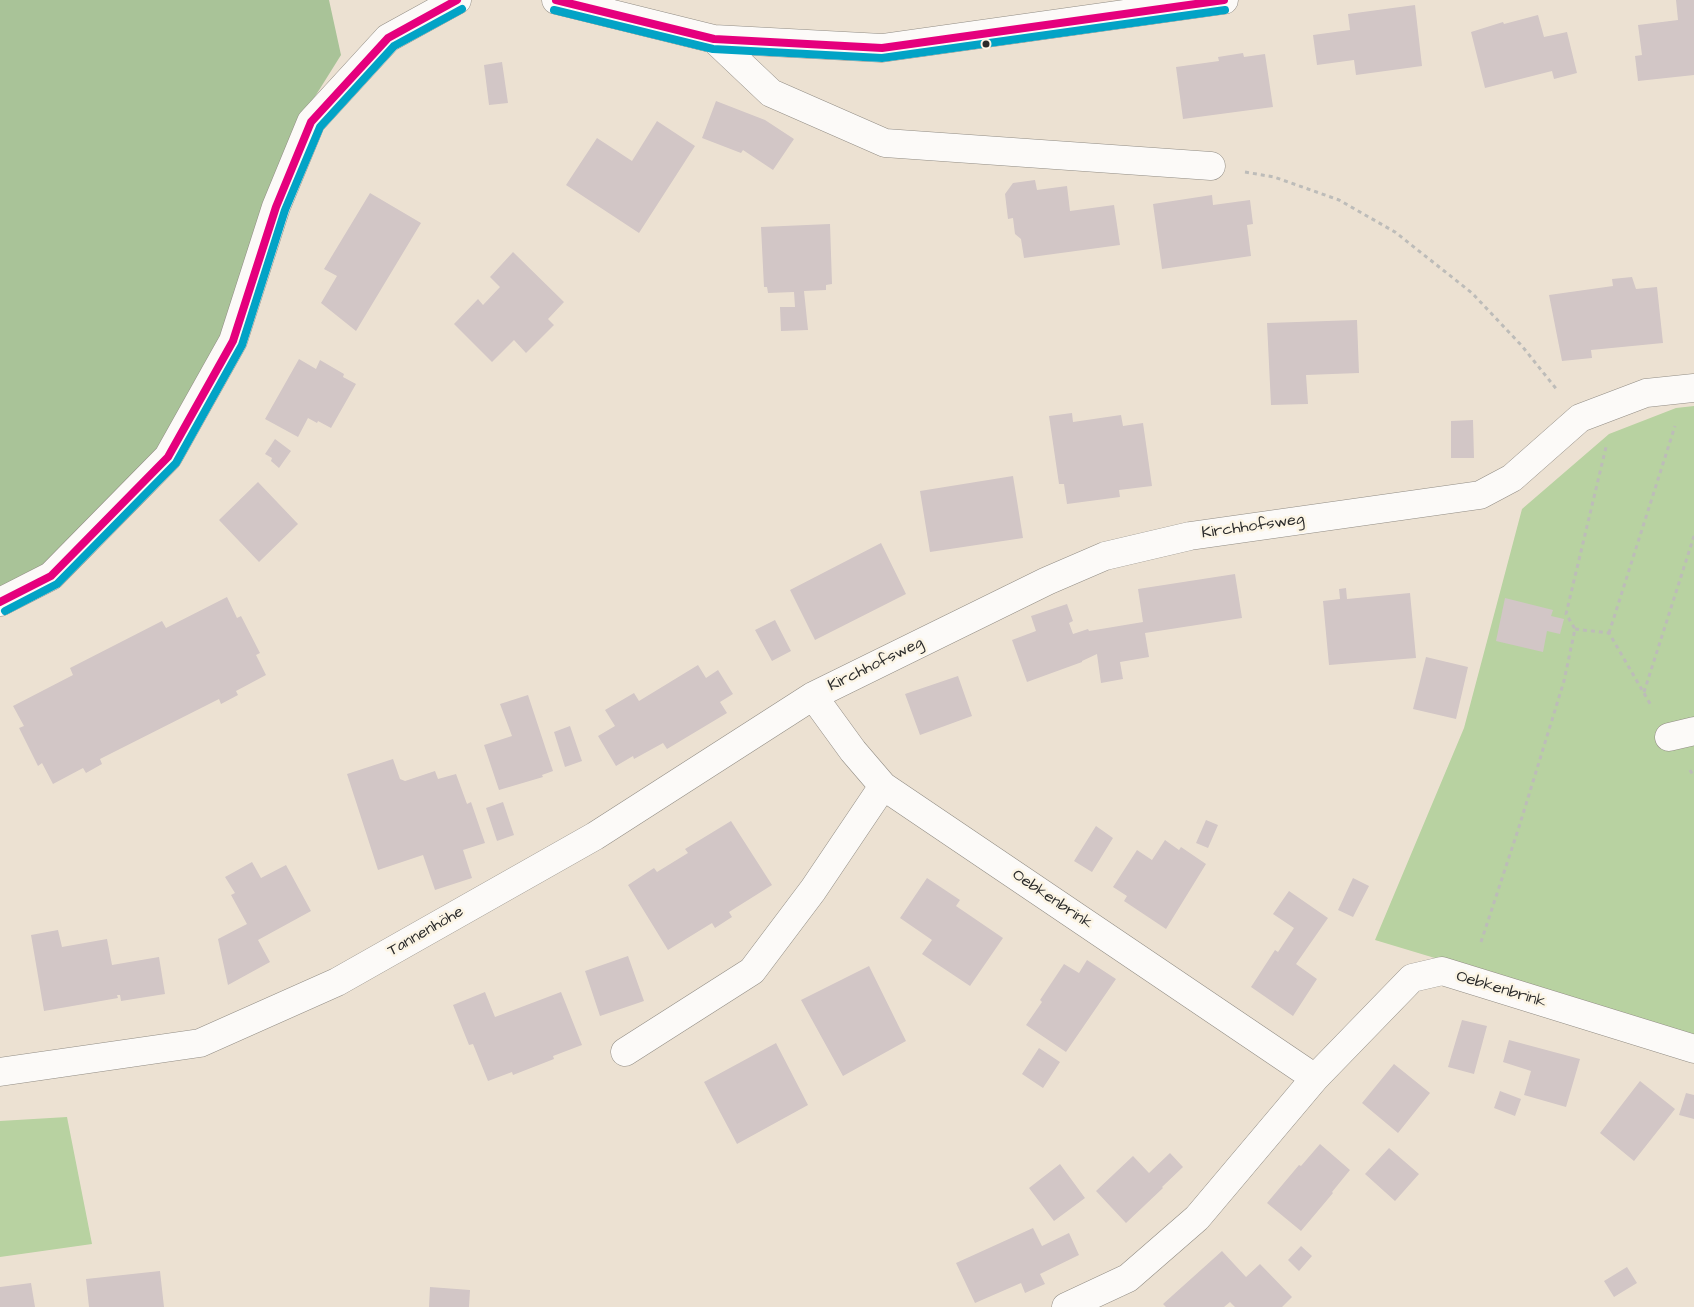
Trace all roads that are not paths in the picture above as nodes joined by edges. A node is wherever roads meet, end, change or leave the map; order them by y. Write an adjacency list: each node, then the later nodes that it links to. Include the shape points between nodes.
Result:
1 (457, 0): 7 (street, via 388,38 311,122 276,207 233,341 168,456 51,576)
2 (556, 0): 4 (street)
3 (1224, 0): 4 (street, via 882,48)
4 (714, 39): 5 (street, via 771,92 885,144)
5 (1211, 166)
6 (1694, 388): 8 (street, Kirchhofsweg, via 1646,393 1592,414 1512,478 1480,494 1190,536 1105,556 1047,581)
7 (0, 602)
8 (813, 696): 9 (street, Oebkenbrink); 12 (street, Tannenhöhe, via 595,836 337,982 200,1043)
9 (883, 786): 11 (street, via 813,890 752,972); 13 (street, Oebkenbrink)
10 (1694, 1049): 13 (street, Oebkenbrink, via 1442,972 1412,978)
11 (625, 1052)
12 (0, 1072)
13 (1315, 1078): 14 (street, Oebkenbrink, via 1197,1218 1128,1278)
14 (1066, 1307)

